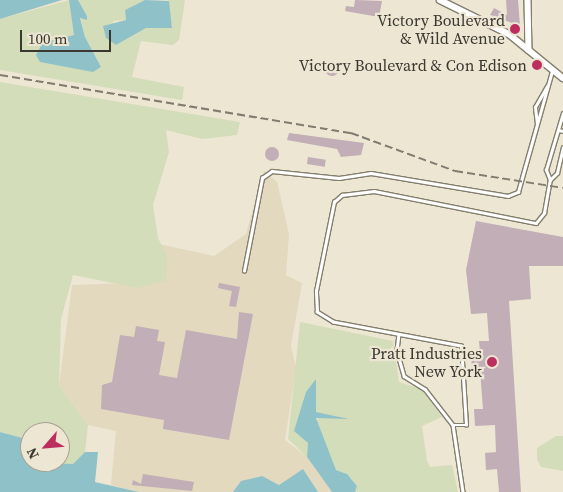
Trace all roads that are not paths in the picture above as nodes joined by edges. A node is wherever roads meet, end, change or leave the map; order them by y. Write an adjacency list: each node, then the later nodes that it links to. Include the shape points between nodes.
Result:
1 (440, 0): 3 (street, via 492,24)
2 (528, 0): 3 (street)
3 (529, 50): 4 (street)
4 (553, 70): 5 (street); 6 (lane)
5 (563, 78)
6 (549, 85): 8 (lane); 8 (lane, via 535,107)
7 (563, 113): 9 (lane)
8 (537, 126): 13 (lane, via 519,190 508,196 371,173 338,178 266,174)
9 (558, 130): 10 (lane); 12 (lane, via 546,170)
10 (563, 131)
11 (563, 148): 12 (lane, via 557,173)
12 (550, 180): 14 (lane, via 544,213 536,224 374,191 338,197 329,212 316,309 333,322)
13 (244, 271)
14 (399, 334): 15 (lane, via 400,371 426,389); 15 (lane, via 461,346 466,425)
15 (453, 425): 16 (lane)
16 (463, 492)

